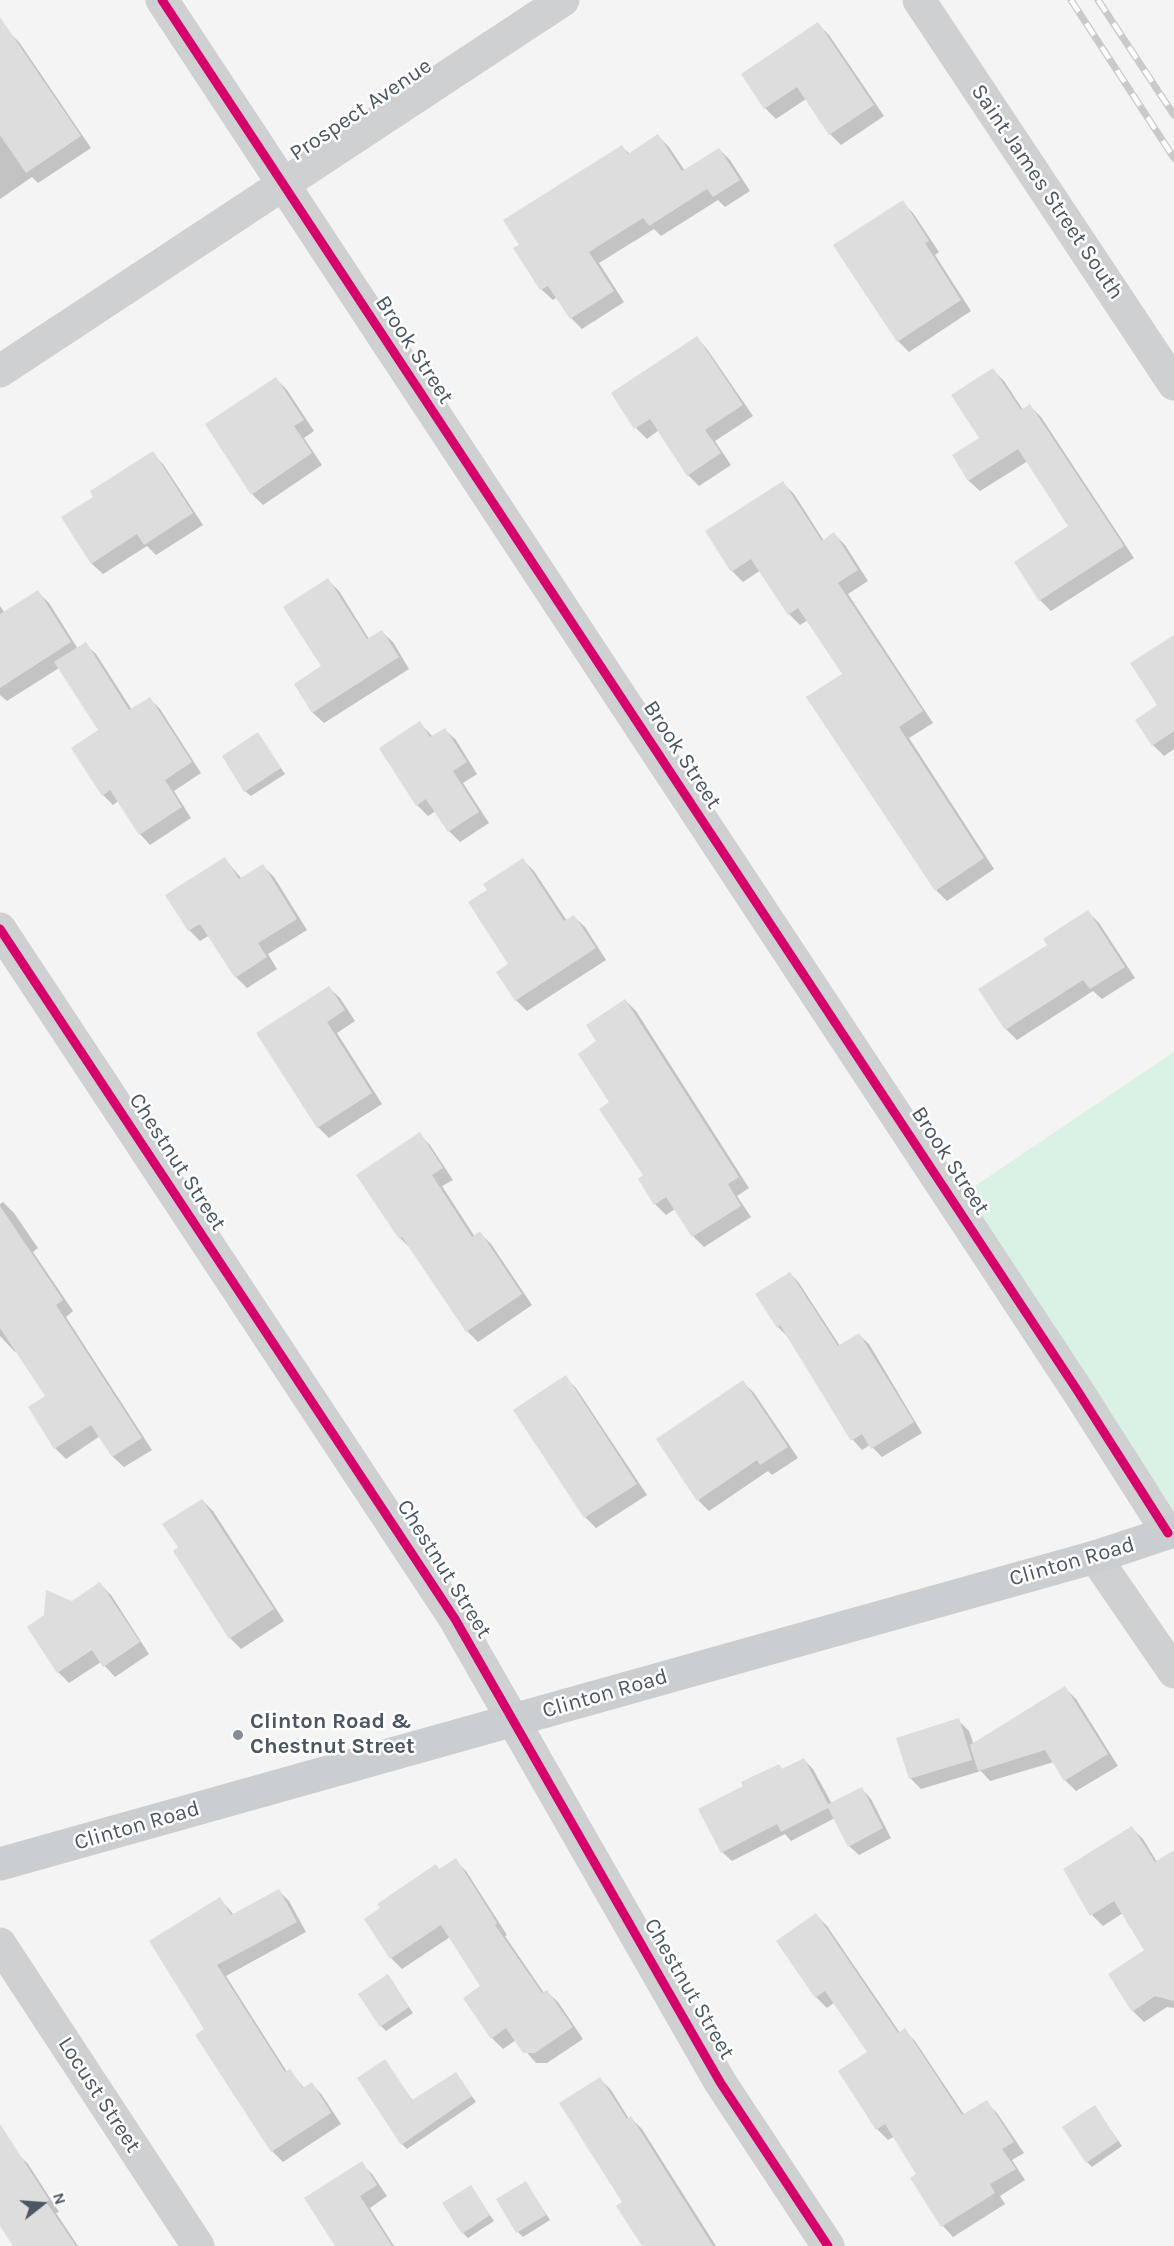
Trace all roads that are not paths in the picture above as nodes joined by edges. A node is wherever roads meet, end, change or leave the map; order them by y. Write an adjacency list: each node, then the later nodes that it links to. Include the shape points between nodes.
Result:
1 (162, 0): 4 (street, Brook Street)
2 (563, 0): 4 (street, Prospect Avenue)
3 (919, 0): 6 (street, Saint James Street South)
4 (283, 185): 5 (street, Prospect Avenue); 8 (street, Brook Street)
5 (0, 371)
6 (1174, 384)
7 (0, 929): 11 (street, Chestnut Street, via 455,1619)
8 (1171, 1532): 9 (main road, Clinton Road)
9 (1095, 1557): 10 (street); 11 (main road, Clinton Road)
10 (1174, 1672)
11 (512, 1720): 12 (main road, Clinton Road); 15 (street, Chestnut Street, via 720,2082)
12 (0, 1864)
13 (0, 1944): 14 (street, Locust Street)
14 (198, 2246)
15 (828, 2246)

